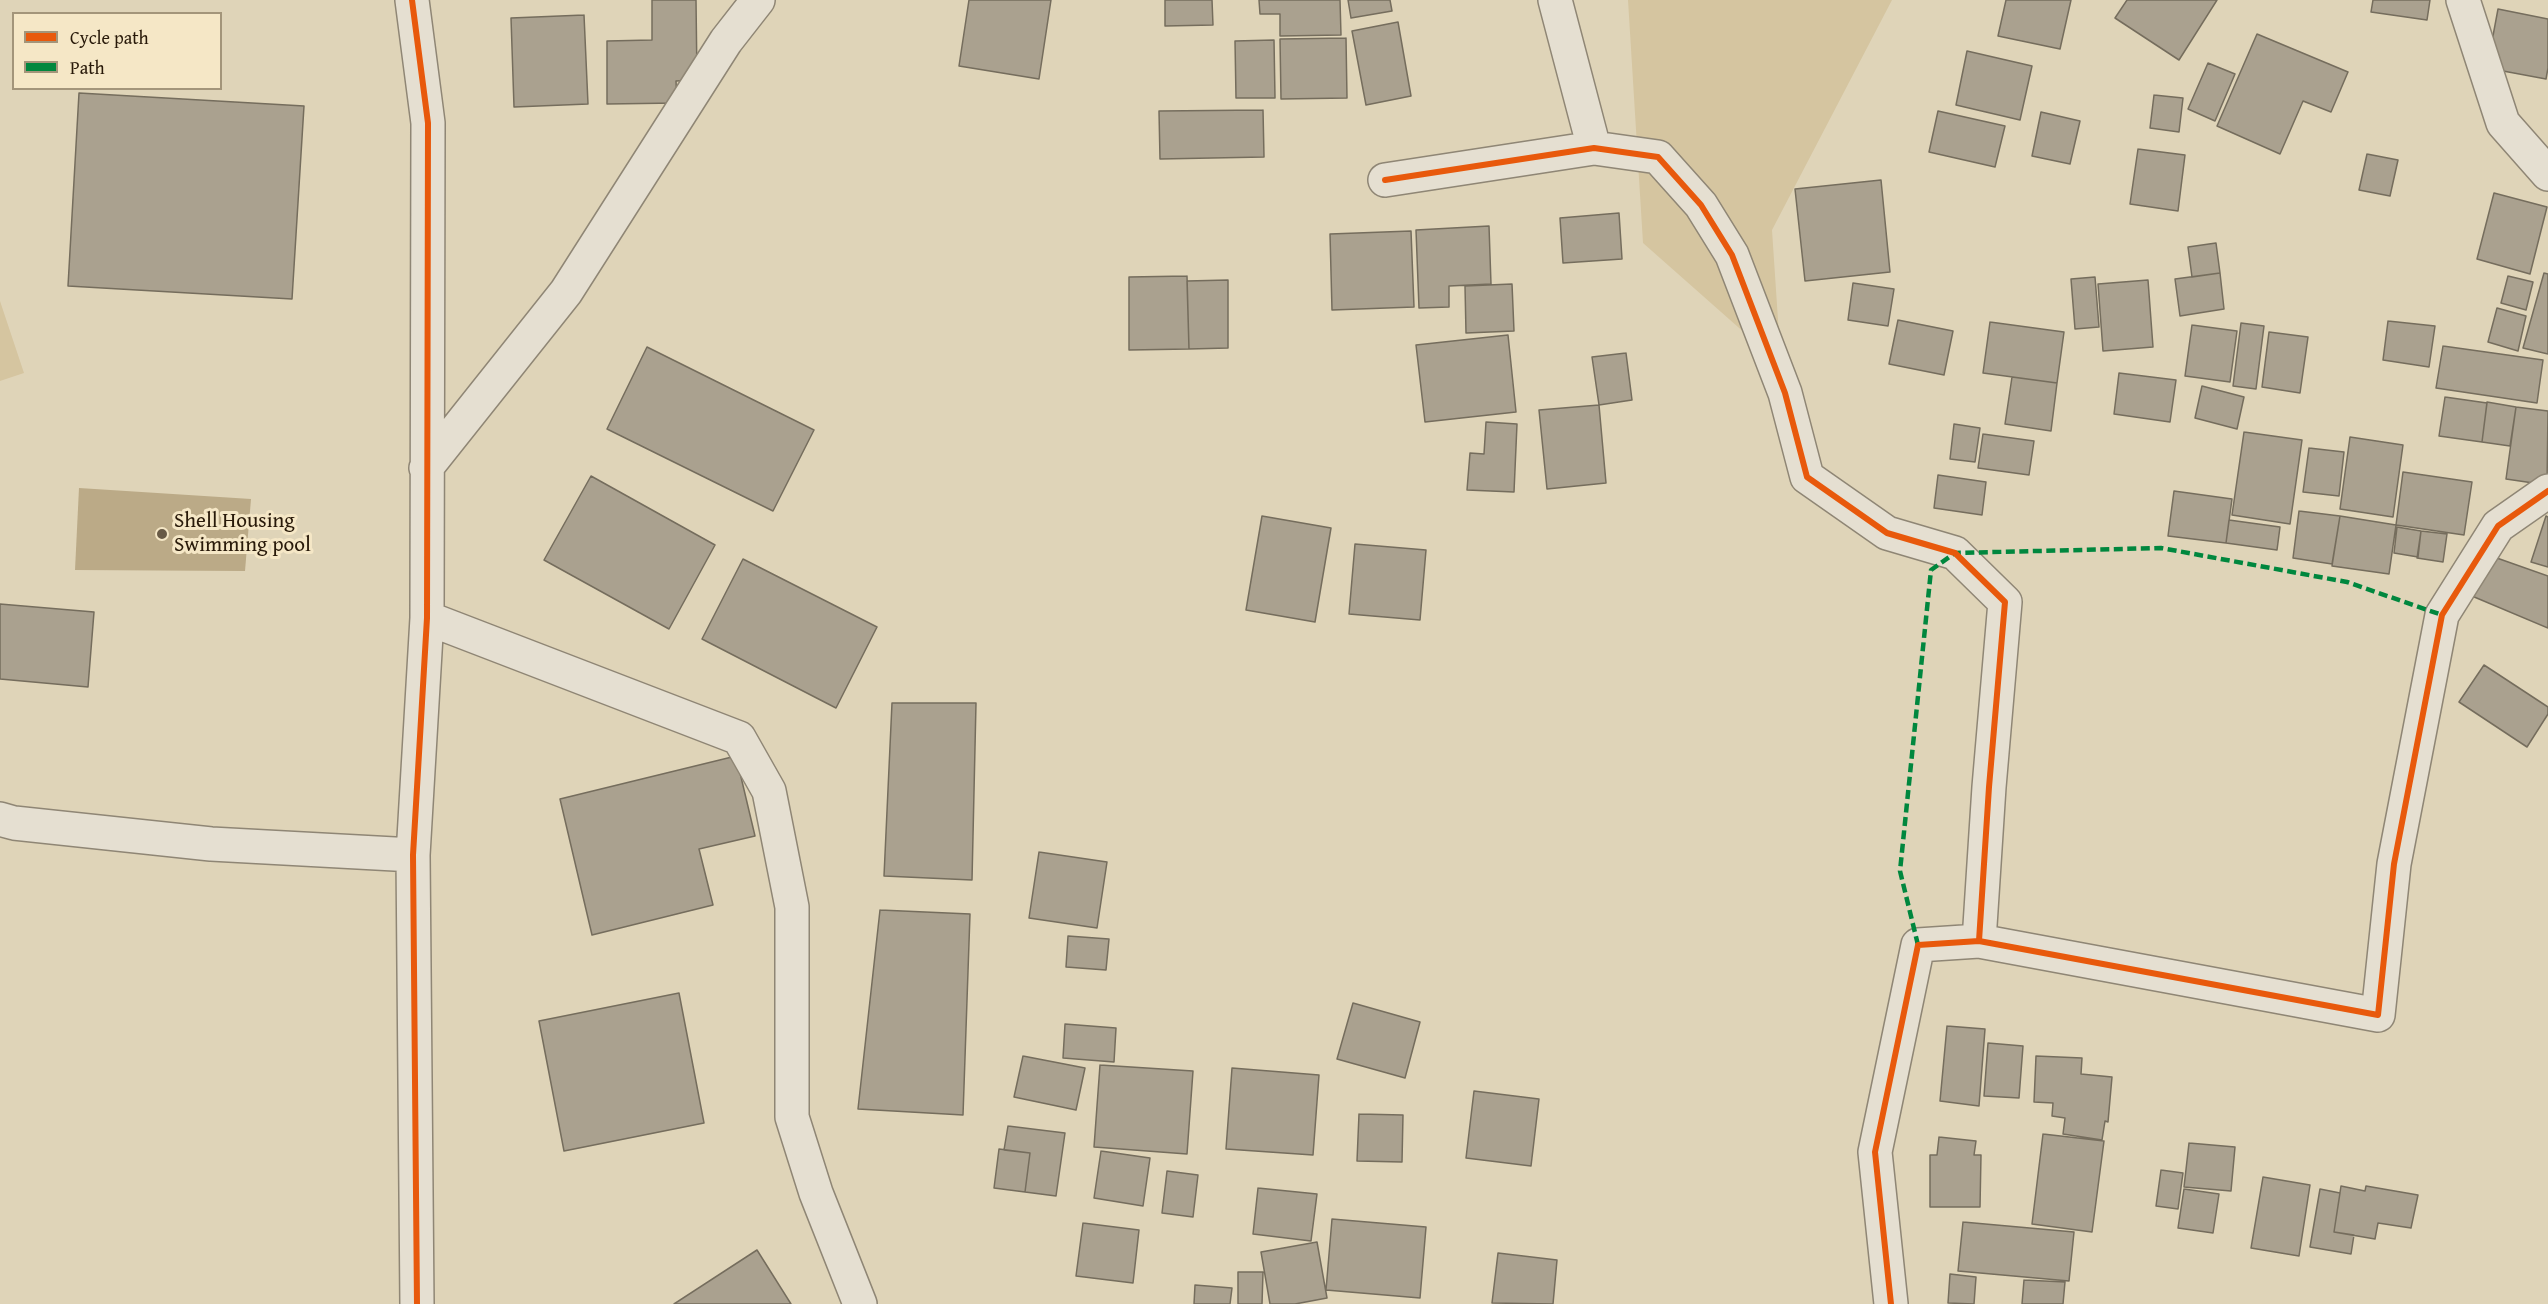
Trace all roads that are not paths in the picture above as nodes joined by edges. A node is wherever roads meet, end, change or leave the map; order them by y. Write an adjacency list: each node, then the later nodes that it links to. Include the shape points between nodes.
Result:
1 (412, 0): 8 (street, via 428,123)
2 (759, 0): 8 (street, via 726,41 566,292)
3 (1555, 0): 5 (street)
4 (2463, 0): 6 (street, via 2503,123)
5 (1594, 148): 7 (street); 13 (street, via 1658,157 1701,205 1732,255 1785,393 1807,477 1887,533 1954,553 2005,602)
6 (2548, 174)
7 (1385, 180)
8 (426, 468): 10 (street)
9 (2548, 490): 13 (street, via 2498,526 2442,615 2394,864 2378,1015)
10 (427, 618): 12 (street); 15 (street, via 739,738 769,791 792,907 792,1116 816,1193)
11 (0, 819): 12 (street, via 211,844)
12 (413, 855): 14 (street)
13 (1978, 941): 16 (street, via 1918,945 1875,1152)
14 (417, 1304)
15 (860, 1304)
16 (1892, 1304)

